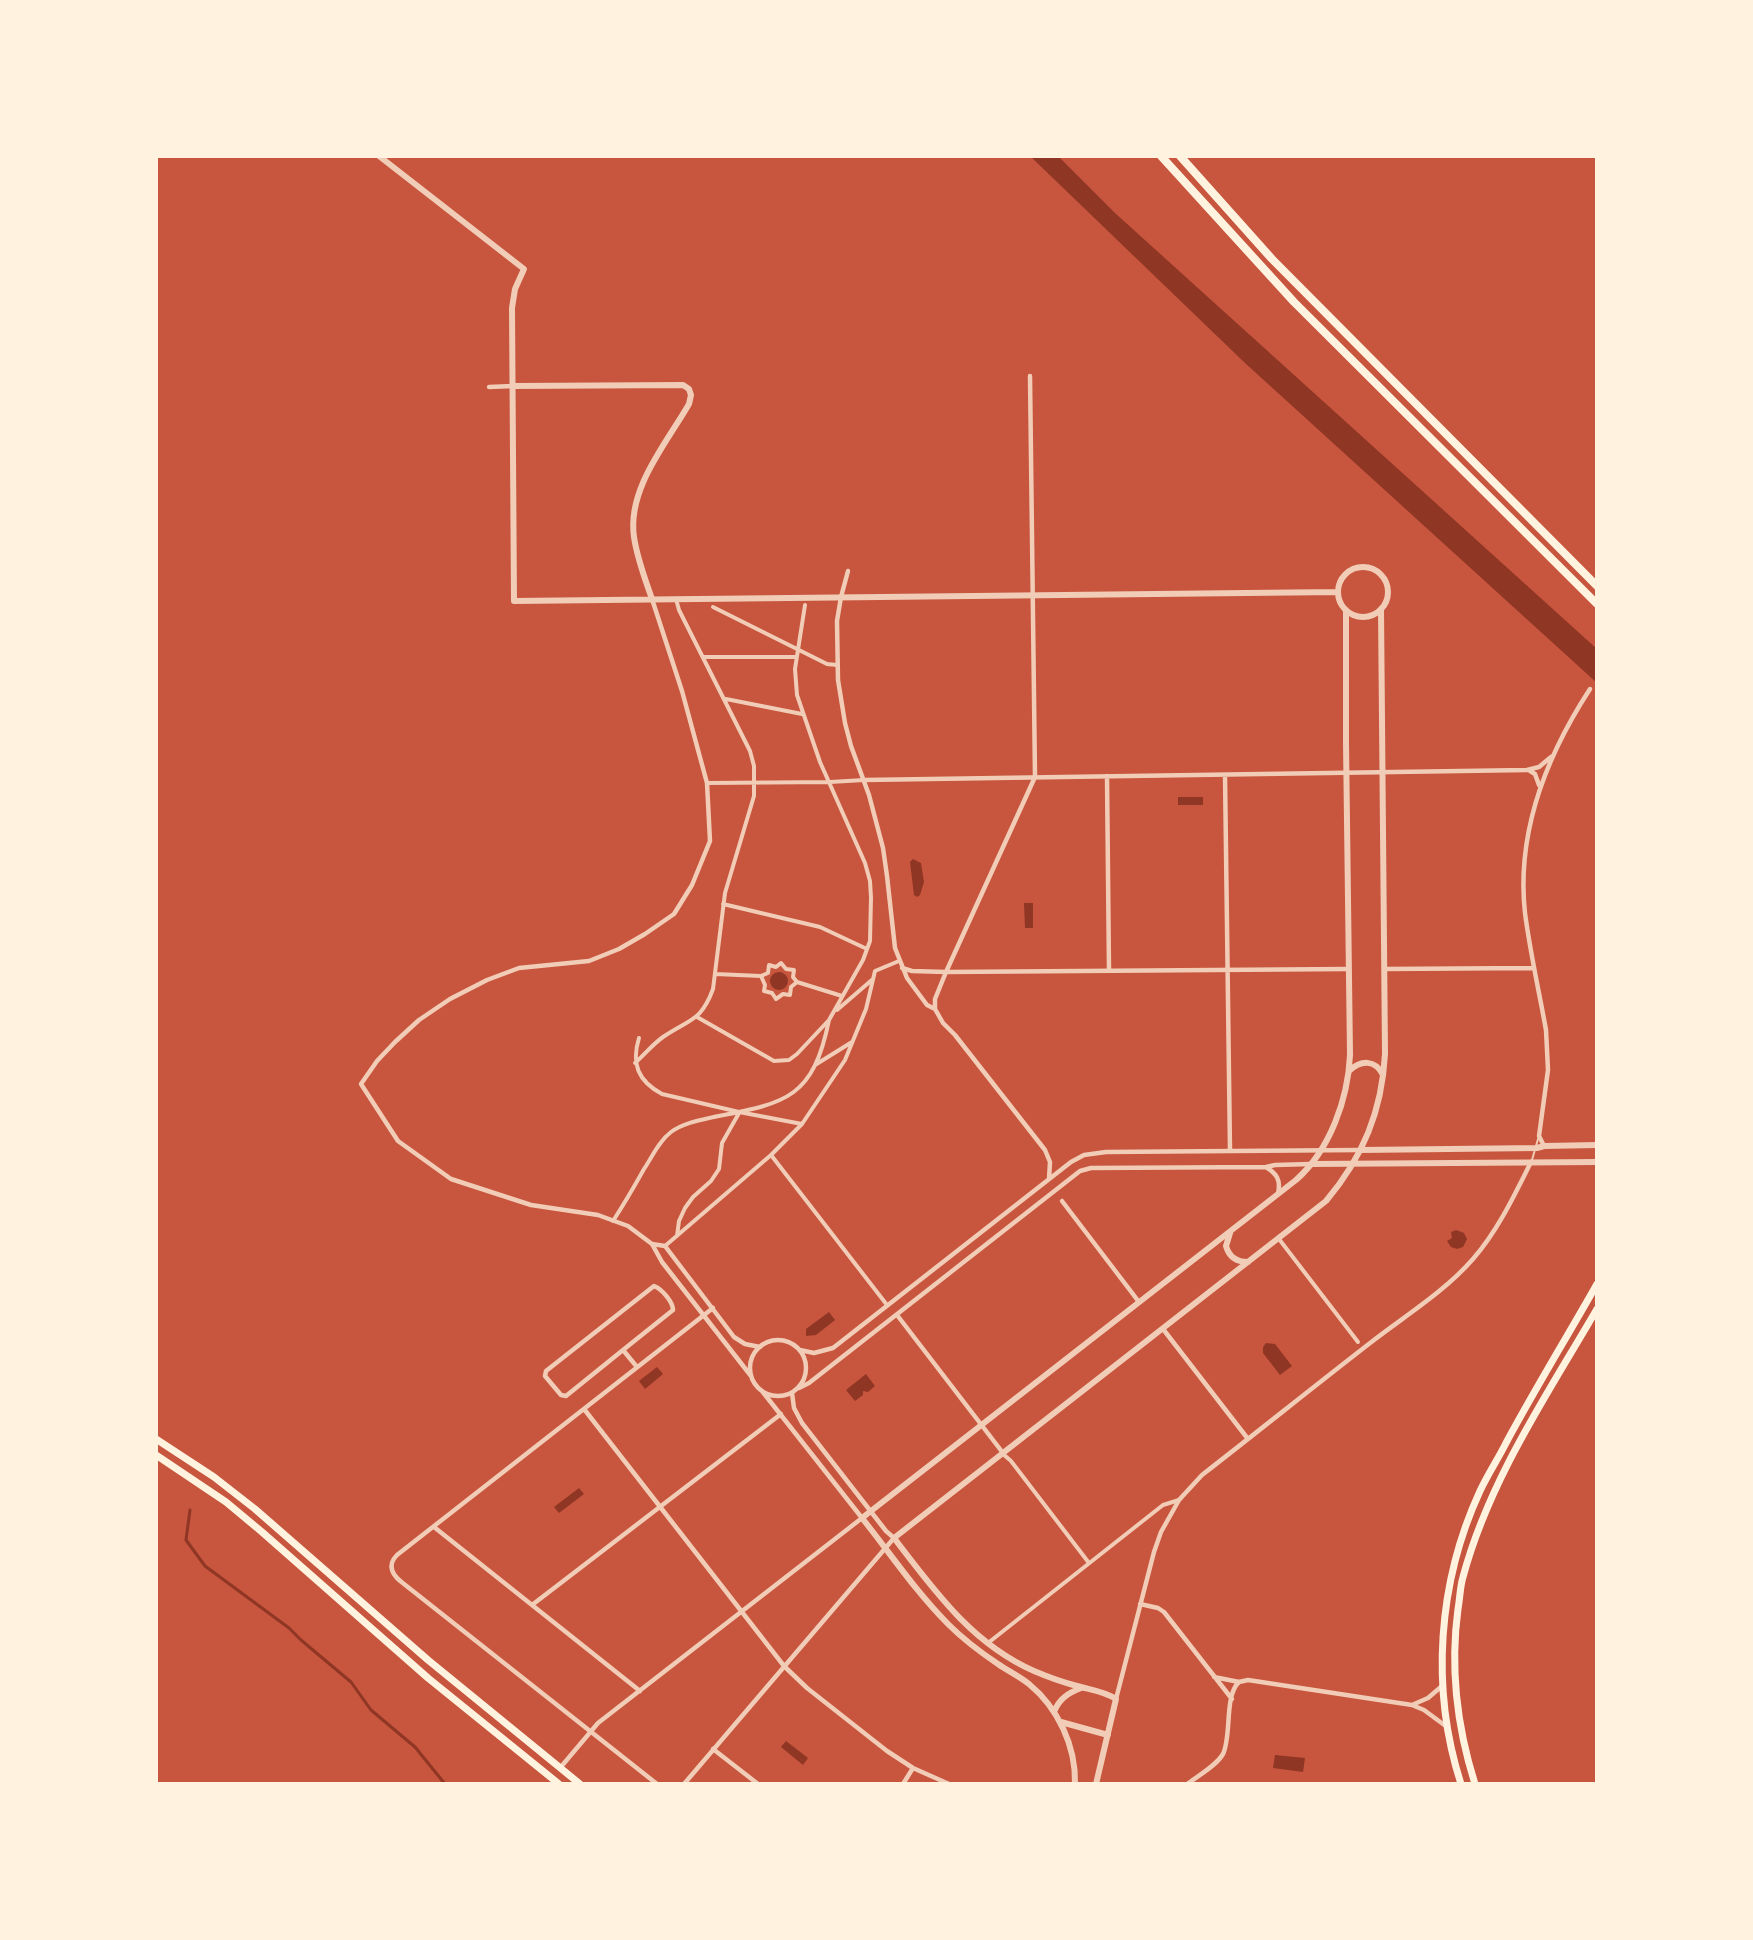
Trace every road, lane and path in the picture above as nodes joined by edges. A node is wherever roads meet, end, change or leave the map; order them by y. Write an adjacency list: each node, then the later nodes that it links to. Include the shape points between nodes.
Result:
1 (379, 156): 5 (street, via 524,269 512,308)
2 (1161, 156): 14 (highway, via 1294,302)
3 (1180, 156): 8 (highway, via 1288,276)
4 (1030, 376): 10 (street)
5 (513, 386): 6 (street); 13 (street, via 514,602); 13 (street, via 683,385 691,392 689,404 643,482 635,505 635,544)
6 (489, 387)
7 (848, 571): 11 (street)
8 (1597, 586)
9 (1338, 592): 10 (street); 17 (street, via 1348,573 1370,568 1387,586 1387,598); 18 (street)
10 (1032, 596): 11 (street); 32 (street)
11 (841, 597): 12 (street); 22 (street)
12 (676, 598): 13 (street); 20 (street)
13 (652, 599): 35 (street)
14 (1597, 604)
15 (806, 605): 19 (street)
16 (712, 607): 19 (street)
17 (1381, 609): 18 (street, via 1364,617); 29 (street)
18 (1346, 610): 28 (street)
19 (798, 649): 21 (street); 22 (street, via 827,664)
20 (704, 657): 21 (street); 24 (street)
21 (796, 657): 25 (street, via 794,682)
22 (837, 664): 33 (street, via 845,723)
23 (1590, 688): 26 (street)
24 (725, 698): 25 (street); 36 (street, via 750,751)
25 (802, 714): 34 (street)
26 (1551, 757): 27 (street, via 1539,767); 37 (street)
27 (1527, 770): 29 (street); 37 (street, via 1535,774)
28 (1347, 772): 29 (street); 30 (street); 44 (street)
29 (1381, 772): 45 (street)
30 (1225, 774): 31 (street); 43 (street)
31 (1107, 776): 32 (street); 46 (street)
32 (1035, 777): 33 (street); 47 (street)
33 (864, 780): 34 (street); 40 (street, via 883,848)
34 (830, 782): 36 (street); 39 (street, via 870,881)
35 (707, 783): 36 (street); 81 (street, via 710,841 692,885 674,914 620,949 590,961 519,968 450,999 395,1042 361,1084 398,1141 451,1179 531,1205 598,1215)
36 (755, 783): 38 (street)
37 (1539, 788): 42 (street, via 1527,842 1523,890)
38 (723, 904): 39 (street, via 820,927); 48 (street)
39 (867, 949): 52 (street)
40 (899, 961): 41 (street); 50 (street, via 875,971)
41 (902, 968): 47 (street); 53 (street, via 921,998)
42 (1534, 968): 45 (street); 65 (street, via 1548,1048)
43 (1228, 969): 44 (street); 46 (street); 69 (street)
44 (1348, 969): 61 (street)
45 (1384, 969): 62 (street)
46 (1109, 970): 47 (street)
47 (946, 972): 53 (street)
48 (715, 974): 49 (street); 55 (street, via 709,1001)
49 (761, 976): 51 (street, via 768,973 769,965 776,967 781,963 794,970); 51 (street, via 764,991 776,999 790,995)
50 (873, 979): 54 (street); 58 (street)
51 (797, 982): 52 (street)
52 (842, 996): 54 (street)
53 (934, 1009): 78 (street, via 1045,1150 1050,1162)
54 (835, 1012): 56 (street)
55 (698, 1017): 56 (street, via 774,1062 789,1060); 59 (street, via 663,1037)
56 (829, 1020): 60 (street)
57 (639, 1038): 59 (street)
58 (853, 1042): 60 (street); 64 (street)
59 (635, 1063): 63 (street, via 645,1082 662,1094)
60 (815, 1066): 63 (street, via 802,1086 788,1097)
61 (1349, 1071): 62 (street, via 1357,1064 1369,1062); 71 (street, via 1342,1104)
62 (1383, 1076): 70 (street, via 1376,1114)
63 (739, 1112): 64 (street); 81 (street, via 670,1132); 83 (street, via 722,1143 719,1169 685,1208)
64 (802, 1124): 72 (street)
65 (1539, 1136): 67 (street); 68 (lane)
66 (1597, 1145): 67 (street)
67 (1545, 1146): 68 (street)
68 (1537, 1148): 70 (street); 73 (lane)
69 (1230, 1150): 71 (street); 78 (street, via 1091,1153 1077,1158)
70 (1360, 1150): 71 (street); 75 (street)
71 (1320, 1151): 76 (street)
72 (771, 1155): 83 (street); 90 (street)
73 (1531, 1162): 74 (street); 75 (street); 109 (street, via 1500,1223 1460,1274)
74 (1597, 1162)
75 (1354, 1163): 76 (street); 84 (street, via 1326,1201)
76 (1311, 1164): 77 (street); 79 (street)
77 (1266, 1167): 79 (street, via 1278,1177); 94 (street, via 1113,1167 1080,1171)
78 (1049, 1179): 90 (street)
79 (1278, 1194): 82 (street)
80 (1062, 1201): 89 (street)
81 (613, 1221): 85 (street, via 628,1226)
82 (1230, 1232): 87 (street, via 1226,1246 1230,1255); 89 (street)
83 (676, 1237): 86 (street)
84 (1278, 1238): 87 (street); 96 (street)
85 (652, 1244): 86 (street); 93 (street)
86 (665, 1246): 91 (street)
87 (1248, 1262): 95 (street)
88 (1597, 1284): 127 (main road, via 1480,1491 1450,1579 1442,1640)
89 (1139, 1302): 107 (street)
90 (887, 1305): 99 (street, via 833,1348 814,1353)
91 (713, 1308): 93 (street); 97 (street, via 740,1341)
92 (1597, 1309): 152 (main road, via 1492,1496 1462,1579 1456,1625 1455,1687 1465,1753)
93 (704, 1316): 100 (street); 101 (street)
94 (897, 1316): 102 (street); 107 (street)
95 (1163, 1329): 109 (street); 110 (street)
96 (1358, 1342)
97 (760, 1347): 99 (street, via 780,1340); 101 (street, via 751,1363)
98 (623, 1350): 98 (street, via 673,1310 658,1287 654,1286 546,1371 545,1376 566,1396); 100 (street)
99 (800, 1350): 102 (street, via 806,1369)
100 (637, 1367): 105 (street)
101 (751, 1376): 103 (street)
102 (799, 1388): 104 (street)
103 (762, 1391): 104 (street, via 774,1396); 106 (street)
104 (792, 1393): 114 (street, via 797,1416)
105 (584, 1409): 113 (street); 116 (street)
106 (781, 1414): 113 (street); 115 (street)
107 (981, 1425): 110 (street); 114 (street)
108 (156, 1439): 139 (main road, via 255,1509 428,1660)
109 (1248, 1439): 112 (street, via 1202,1474)
110 (1003, 1453): 117 (street); 119 (street)
111 (156, 1455): 141 (main road, via 262,1532 428,1678)
112 (1179, 1500): 119 (street, via 1163,1505); 120 (street, via 1156,1545)
113 (660, 1507): 121 (street); 122 (street)
114 (870, 1511): 115 (street); 117 (street)
115 (862, 1518): 118 (street); 122 (street)
116 (434, 1527): 121 (street); 136 (street, via 394,1557 393,1573)
117 (894, 1538): 118 (street); 123 (street, via 952,1612)
118 (885, 1546): 124 (street); 133 (street, via 949,1625 1028,1683)
119 (1089, 1563): 123 (street)
120 (1140, 1604): 125 (street, via 1164,1612); 130 (street)
121 (532, 1605): 129 (street)
122 (741, 1612): 124 (street); 129 (street)
123 (988, 1643): 128 (street, via 1023,1666)
124 (784, 1666): 138 (street); 140 (street)
125 (1214, 1677): 126 (street); 131 (street)
126 (1239, 1682): 131 (street); 132 (street, via 1248,1680)
127 (1442, 1686): 132 (street); 135 (main road)
128 (1081, 1688): 130 (street, via 1105,1692); 133 (street, via 1064,1697)
129 (640, 1691): 136 (street)
130 (1116, 1699): 137 (street)
131 (1232, 1699): 150 (street, via 1224,1751)
132 (1412, 1705): 135 (street)
133 (1054, 1712): 134 (street)
134 (1060, 1722): 137 (street); 148 (street, via 1068,1739)
135 (1447, 1727): 151 (main road)
136 (590, 1731): 139 (street); 143 (street)
137 (1108, 1735): 149 (street)
138 (713, 1749): 144 (street); 145 (street)
139 (560, 1768): 142 (main road)
140 (913, 1768): 146 (street); 147 (street)
141 (559, 1784)
142 (580, 1784)
143 (657, 1784)
144 (684, 1784)
145 (758, 1784)
146 (903, 1784)
147 (948, 1784)
148 (1075, 1784)
149 (1096, 1784)
150 (1187, 1784)
151 (1461, 1784)
152 (1475, 1784)

